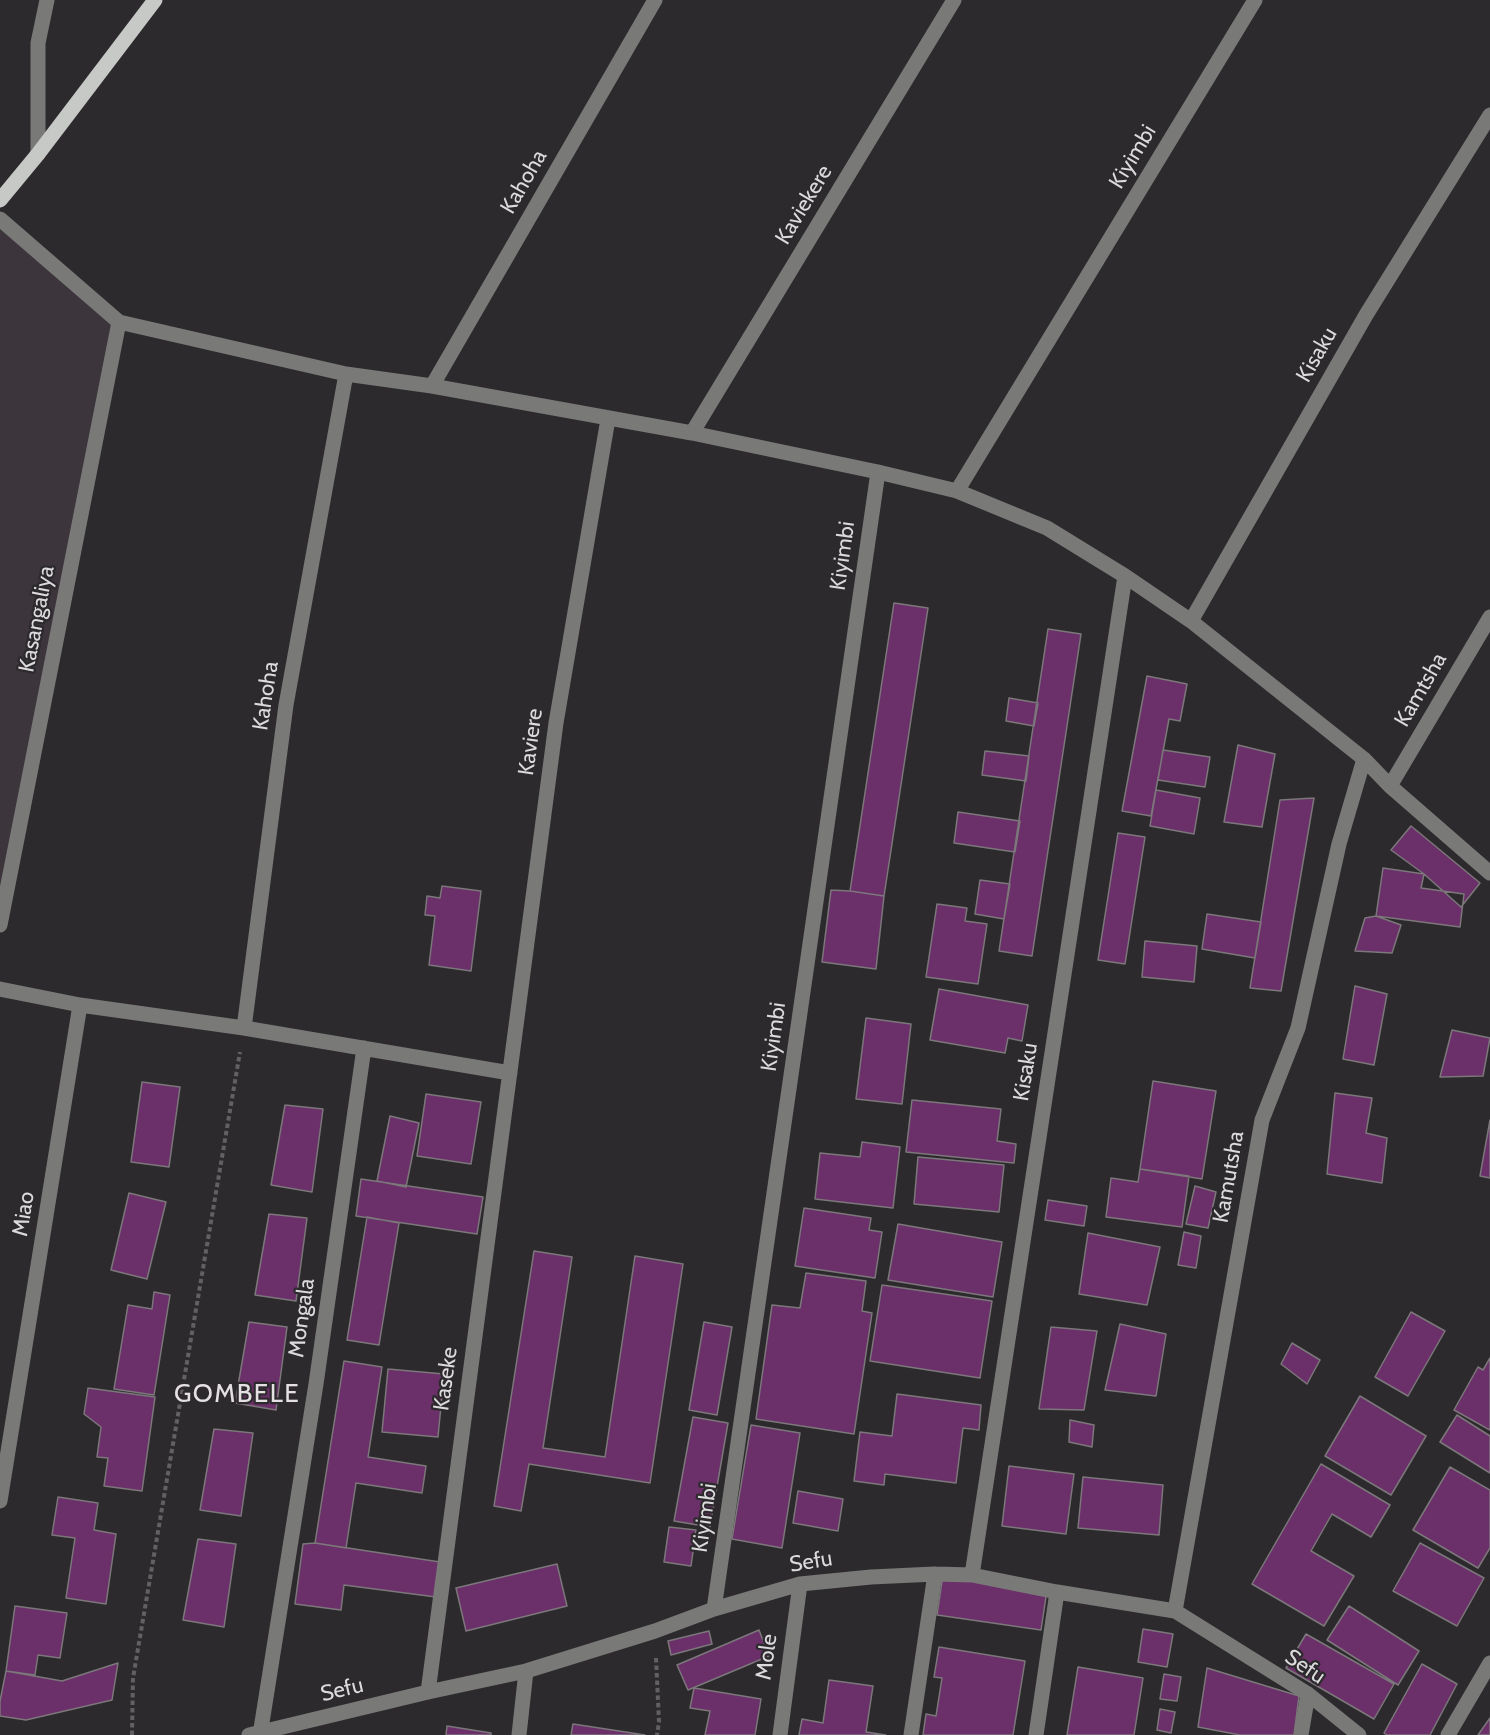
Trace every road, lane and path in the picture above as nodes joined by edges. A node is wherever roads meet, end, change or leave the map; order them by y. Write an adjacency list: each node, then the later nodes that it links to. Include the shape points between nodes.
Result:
1 (47, 0): 7 (street, via 38,43)
2 (155, 0): 7 (main road)
3 (655, 0): 12 (street, Kahoha)
4 (954, 0): 14 (street, Kaviekere)
5 (1255, 0): 16 (street, Kiyimbi)
6 (1490, 115): 19 (street, Kisaku, via 1366,315)
7 (38, 154): 8 (main road)
8 (0, 200)
9 (0, 219): 10 (street)
10 (119, 322): 11 (street); 23 (street, Kasangaliya)
11 (346, 374): 12 (street); 26 (street, Kahoha, via 286,705)
12 (432, 386): 13 (street)
13 (608, 418): 14 (street); 28 (street, Kaviere, via 556,723)
14 (692, 433): 15 (street)
15 (878, 472): 16 (street); 34 (street, Kiyimbi)
16 (957, 491): 17 (street, via 1047,528)
17 (1125, 576): 19 (street); 31 (street, Kisaku)
18 (1490, 616): 21 (street, Kamtsha)
19 (1191, 621): 20 (street)
20 (1364, 759): 21 (street); 35 (street, Kamutsha, via 1339,844 1298,1028 1262,1119)
21 (1390, 786): 22 (street)
22 (1490, 873)
23 (0, 925)
24 (0, 989): 25 (street)
25 (80, 1005): 26 (street); 29 (street, Miao)
26 (244, 1028): 27 (street); 42 (path, via 133,1678)
27 (364, 1048): 28 (street); 41 (street, Mongala, via 316,1384)
28 (510, 1073): 39 (street, Kaseke)
29 (0, 1501)
30 (935, 1574): 31 (street, Sefu); 32 (street, Sefu); 46 (street)
31 (972, 1575): 33 (street, Sefu)
32 (800, 1584): 34 (street, Sefu); 45 (street, Mole)
33 (1057, 1592): 35 (street, Sefu); 47 (street)
34 (714, 1609): 36 (street, Sefu)
35 (1175, 1611): 40 (street, Sefu)
36 (655, 1630): 38 (street, Sefu); 44 (path)
37 (1490, 1663): 50 (street)
38 (526, 1671): 39 (street, Sefu); 43 (street)
39 (428, 1692): 41 (street, Sefu)
40 (1308, 1694): 48 (street); 49 (street, Sefu)
41 (257, 1734)
42 (132, 1735)
43 (519, 1735)
44 (657, 1735)
45 (780, 1735)
46 (911, 1735)
47 (1036, 1735)
48 (1301, 1735)
49 (1359, 1735)
50 (1448, 1735)

